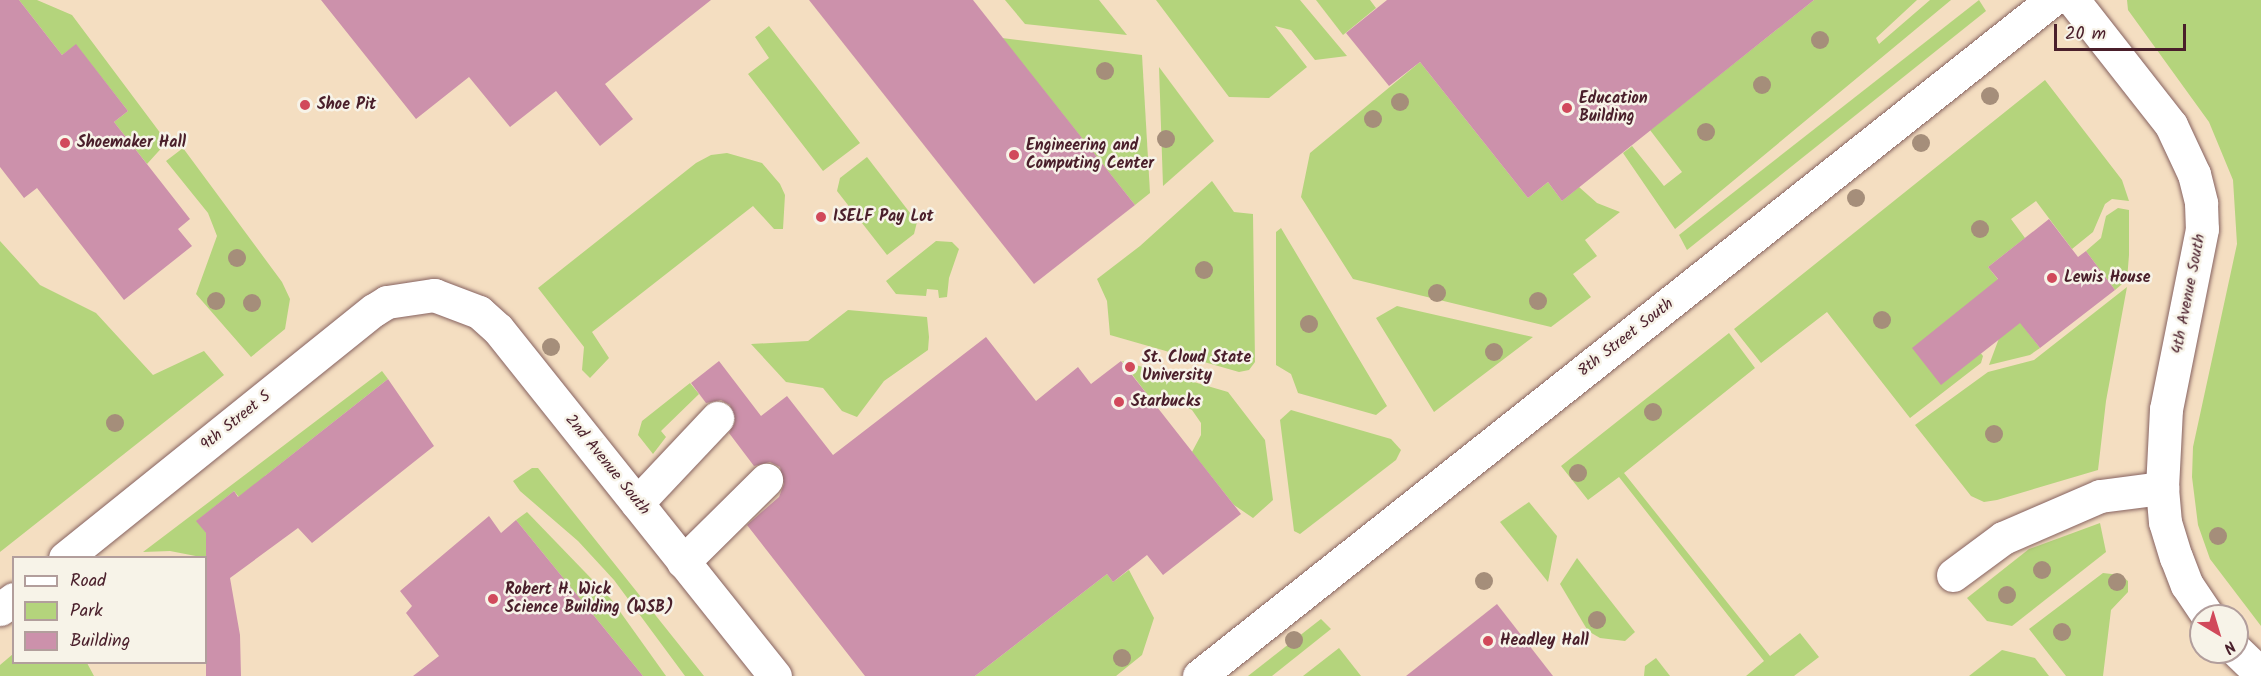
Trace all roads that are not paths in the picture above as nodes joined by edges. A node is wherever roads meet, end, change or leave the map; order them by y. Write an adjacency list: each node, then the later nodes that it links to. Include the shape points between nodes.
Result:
1 (2052, 0): 15 (street, 8th Street South)
2 (2073, 0): 6 (street, 4th Avenue South, via 2171,125 2194,174 2201,203 2202,228 2166,409)
3 (413, 298): 7 (street, 2nd Avenue South, via 434,295 455,300 492,324); 8 (street, 9th Street S, via 387,302 374,310)
4 (717, 418): 7 (street)
5 (766, 480): 9 (street)
6 (2162, 488): 10 (street, via 2100,496 2003,538); 11 (street, 4th Avenue South, via 2165,522 2176,557)
7 (636, 502): 9 (street, 2nd Avenue South)
8 (67, 556)
9 (684, 562): 14 (street, 2nd Avenue South)
10 (1953, 574)
11 (2200, 604)
12 (2249, 662): 13 (street)
13 (2261, 674)
14 (775, 676)
15 (1199, 676)

